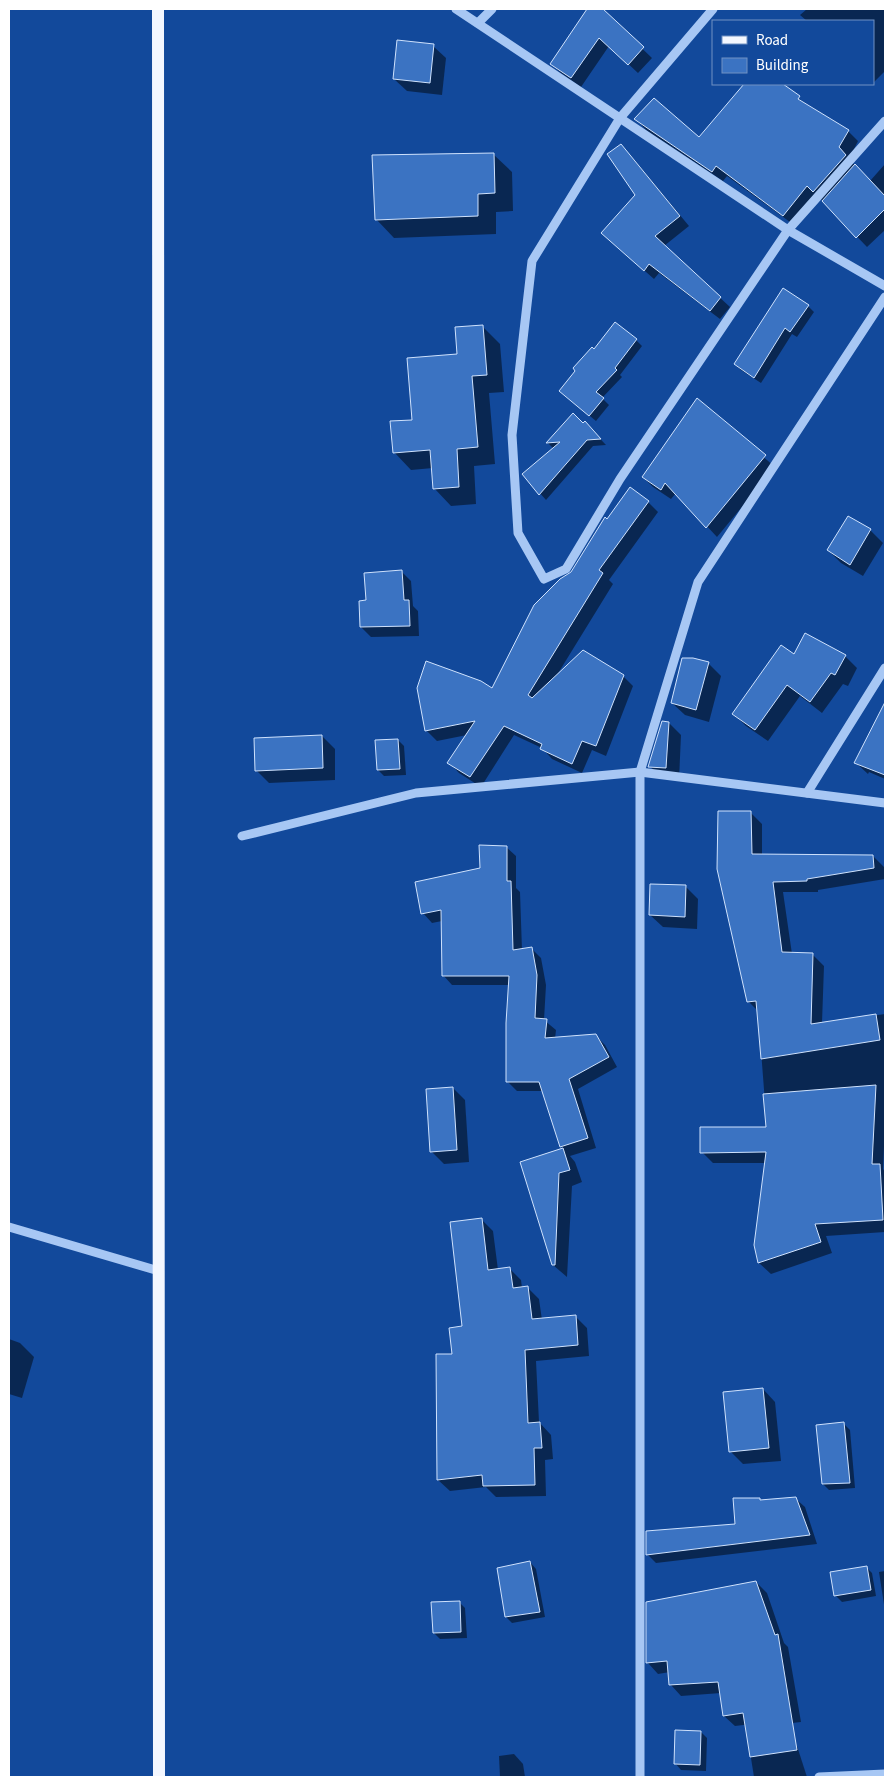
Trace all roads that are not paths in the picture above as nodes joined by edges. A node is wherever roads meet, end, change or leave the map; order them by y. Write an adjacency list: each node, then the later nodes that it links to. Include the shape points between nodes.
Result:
1 (158, 9): 17 (main road)
2 (456, 9): 5 (street)
3 (492, 9): 5 (street)
4 (713, 9): 6 (street)
5 (478, 23): 6 (street)
6 (620, 118): 8 (street); 8 (street, via 532,261 512,435 518,532 544,579 566,568 620,479)
7 (885, 121): 8 (street)
8 (788, 230): 9 (street)
9 (885, 286)
10 (885, 297): 12 (street, via 698,582)
11 (885, 668): 13 (street)
12 (640, 772): 13 (street); 15 (street, via 416,793); 20 (street)
13 (807, 793): 14 (street)
14 (885, 803)
15 (242, 836)
16 (9, 1227): 17 (street)
17 (159, 1271): 19 (main road)
18 (885, 1774): 21 (street)
19 (159, 1777)
20 (640, 1777)
21 (819, 1777)

